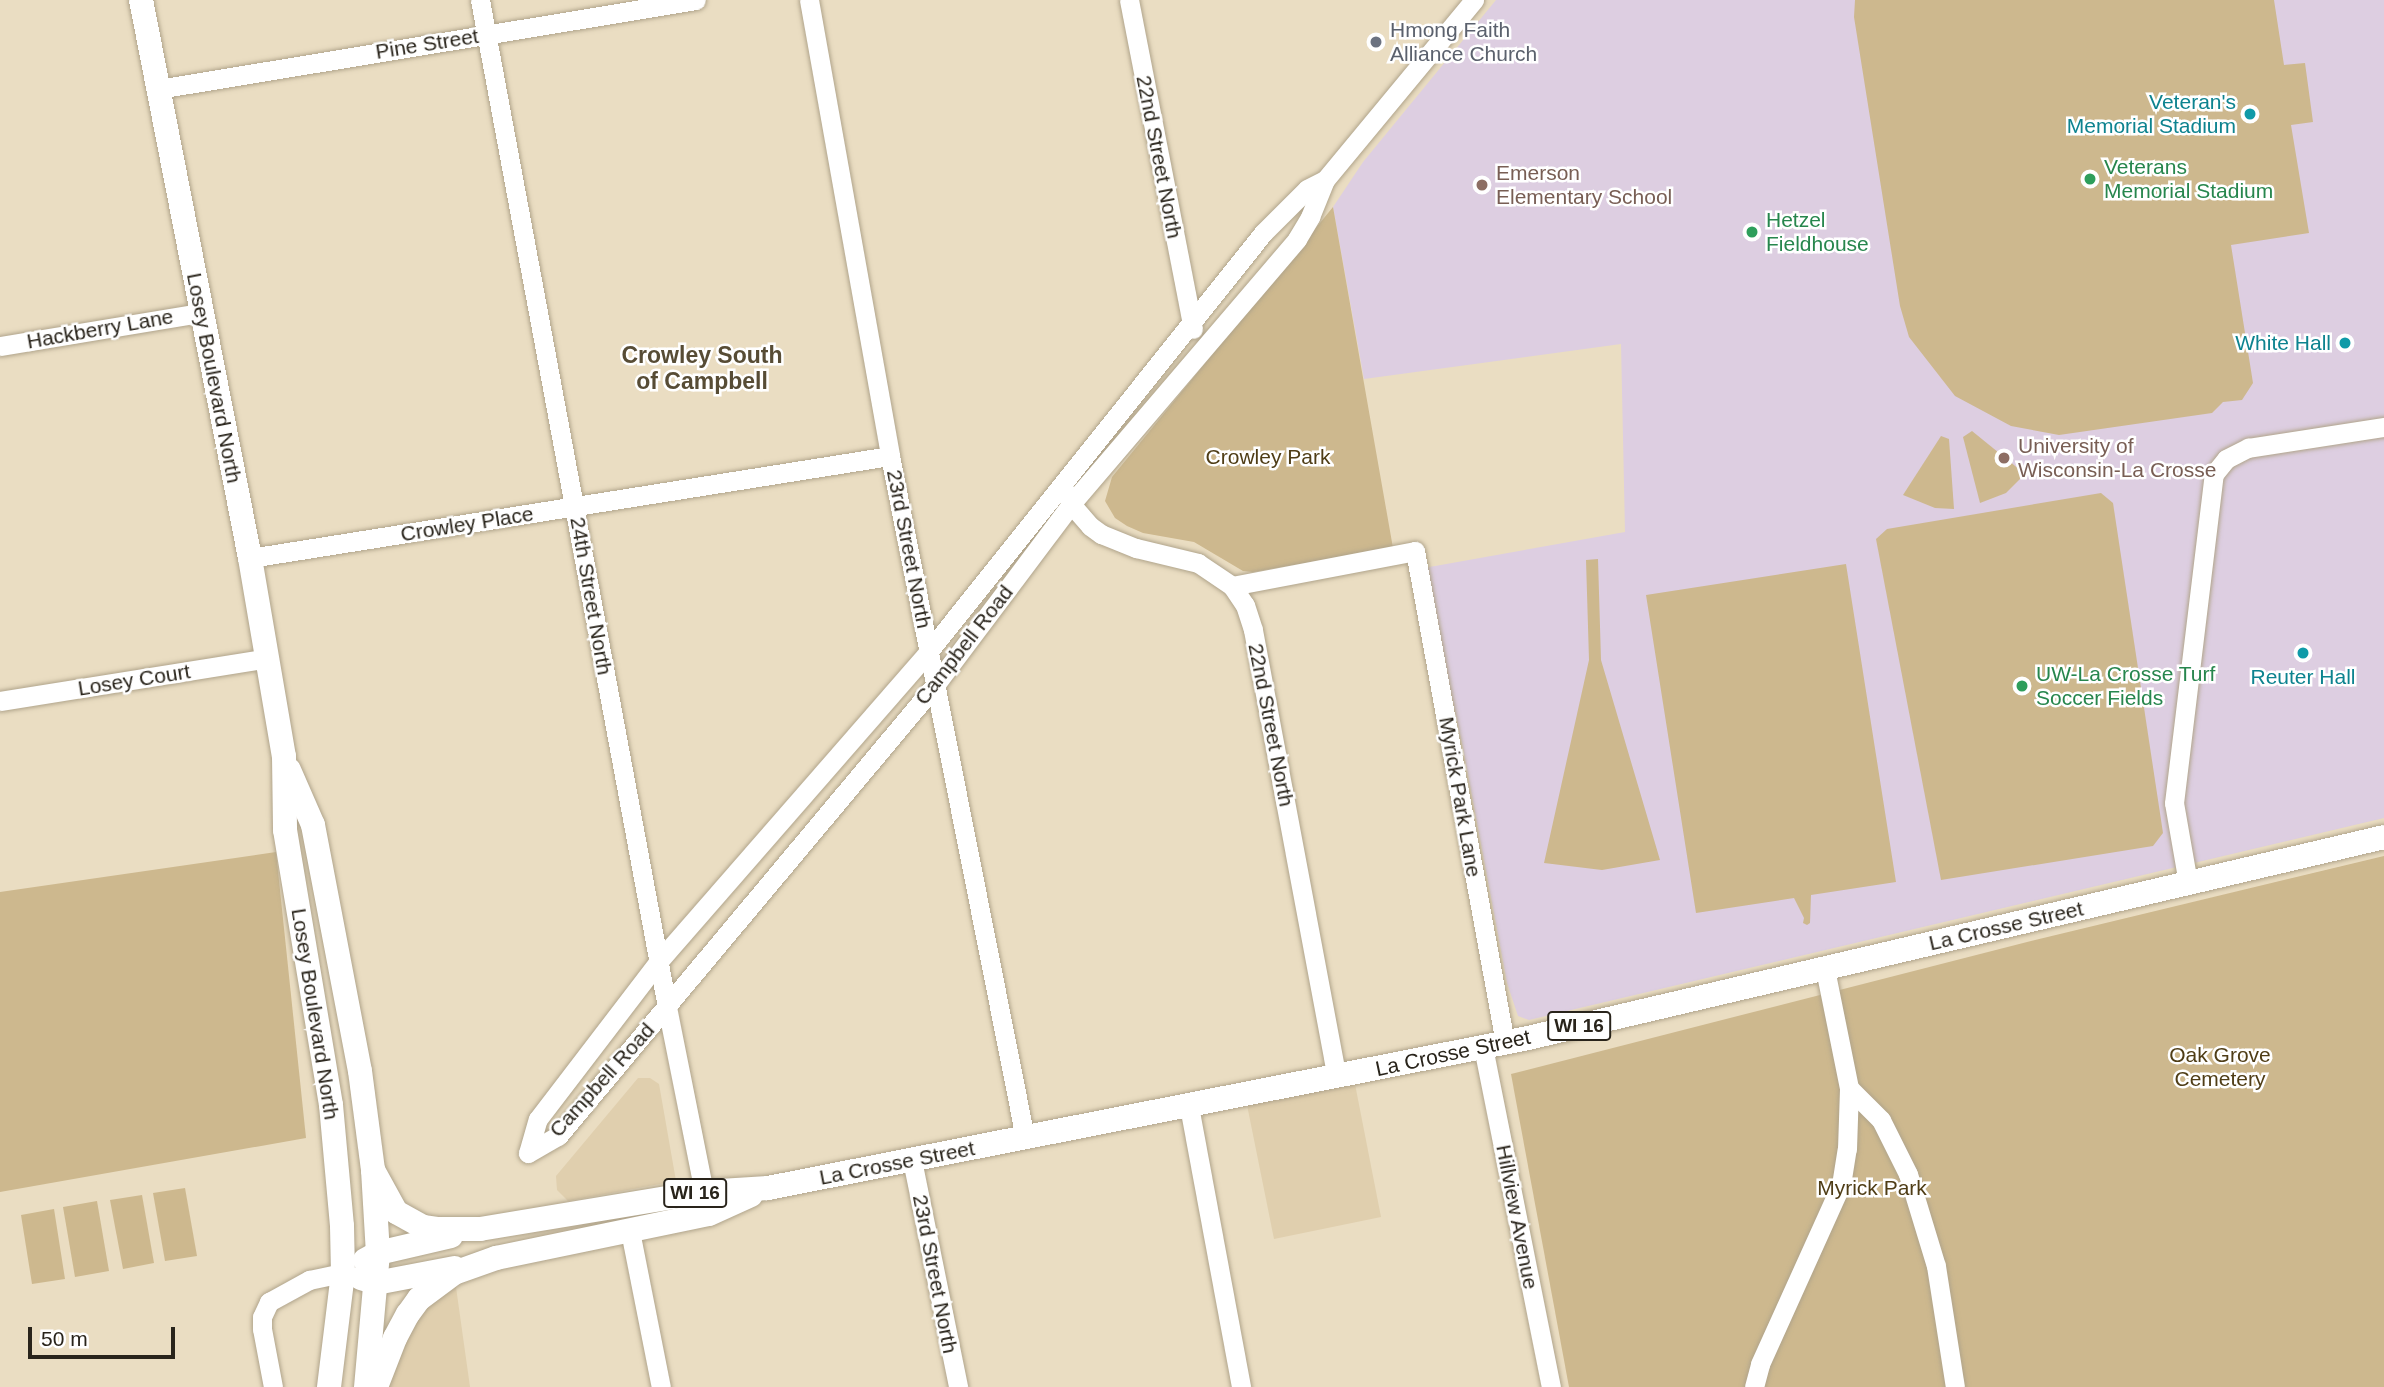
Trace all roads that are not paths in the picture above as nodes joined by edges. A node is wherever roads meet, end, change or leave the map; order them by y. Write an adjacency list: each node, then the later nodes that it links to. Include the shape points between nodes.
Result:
1 (141, 0): 8 (main road, Losey Boulevard North)
2 (480, 0): 7 (street, 24th Street North)
3 (696, 0): 7 (street, Pine Street)
4 (809, 0): 15 (street, 23rd Street North)
5 (1129, 0): 11 (street, 22nd Street North)
6 (1474, 0): 9 (street, Campbell Road)
7 (486, 34): 8 (street, Pine Street); 18 (street, 24th Street North)
8 (158, 89): 10 (main road, Losey Boulevard North)
9 (1325, 180): 11 (street, Campbell Road, via 1289,205); 13 (street, Campbell Road, via 1297,239)
10 (200, 313): 12 (street, Hackberry Lane); 19 (main road, Losey Boulevard North)
11 (1192, 323): 13 (street, 22nd Street North); 16 (street, Campbell Road)
12 (0, 346)
13 (1198, 356): 17 (street, Campbell Road)
14 (2384, 427): 27 (street, via 2248,447 2226,459 2214,474 2174,803)
15 (890, 456): 18 (street, Crowley Place); 21 (street, 23rd Street North)
16 (1063, 480): 17 (street, 22nd Street North); 21 (street, Campbell Road)
17 (1071, 504): 20 (street, 22nd Street North, via 1101,534 1198,563); 23 (street, Campbell Road)
18 (575, 506): 19 (street, Crowley Place); 28 (street, 24th Street North)
19 (250, 558): 22 (main road, Losey Boulevard North)
20 (1232, 586): 31 (street, Myrick Park Lane, via 1415,551); 32 (street, 22nd Street North, via 1253,629)
21 (929, 651): 23 (street, 23rd Street North); 28 (street, Campbell Road)
22 (267, 658): 24 (street, Losey Court); 25 (main road, Losey Boulevard North)
23 (936, 684): 30 (street, Campbell Road); 35 (street, 23rd Street North)
24 (0, 701)
25 (284, 756): 37 (main road, Losey Boulevard North, via 313,825 360,1071); 44 (main road, Losey Boulevard North, via 285,830 331,1105)
26 (2384, 837): 27 (main road, La Crosse Street / WI 16)
27 (2188, 883): 29 (main road, La Crosse Street / WI 16)
28 (658, 962): 30 (street, 24th Street North); 30 (street, Campbell Road, via 538,1119 528,1153 558,1136)
29 (1825, 969): 31 (main road, La Crosse Street / WI 16); 33 (street)
30 (667, 1007): 39 (street, 24th Street North)
31 (1494, 1045): 32 (main road, La Crosse Street / WI 16); 53 (street, Hillview Avenue)
32 (1337, 1077): 34 (main road, La Crosse Street / WI 16)
33 (1849, 1088): 54 (street, via 1841,1185 1760,1364); 55 (street, via 1881,1120 1908,1174 1936,1266)
34 (1189, 1106): 35 (main road, La Crosse Street / WI 16); 52 (street)
35 (1025, 1138): 36 (main road, La Crosse Street / WI 16)
36 (912, 1160): 38 (main road, La Crosse Street / WI 16); 51 (street, 23rd Street North)
37 (373, 1170): 40 (main road, via 388,1201 406,1220 430,1228); 42 (main road, Losey Boulevard North)
38 (768, 1188): 39 (main road, La Crosse Street / WI 16); 41 (main road, via 709,1214)
39 (704, 1192): 40 (main road, La Crosse Street / WI 16)
40 (480, 1229): 42 (main road)
41 (630, 1231): 43 (main road); 50 (street)
42 (378, 1252): 44 (main road); 45 (main road, Losey Boulevard North)
43 (473, 1265): 45 (main road); 49 (main road, via 454,1273 419,1300 395,1338)
44 (344, 1273): 45 (main road); 46 (street, via 309,1280 269,1302 262,1329); 47 (main road, Losey Boulevard North)
45 (376, 1283): 48 (main road, Losey Boulevard North)
46 (273, 1387)
47 (329, 1387)
48 (366, 1387)
49 (376, 1387)
50 (661, 1387)
51 (958, 1387)
52 (1241, 1387)
53 (1551, 1387)
54 (1754, 1387)
55 (1955, 1387)

